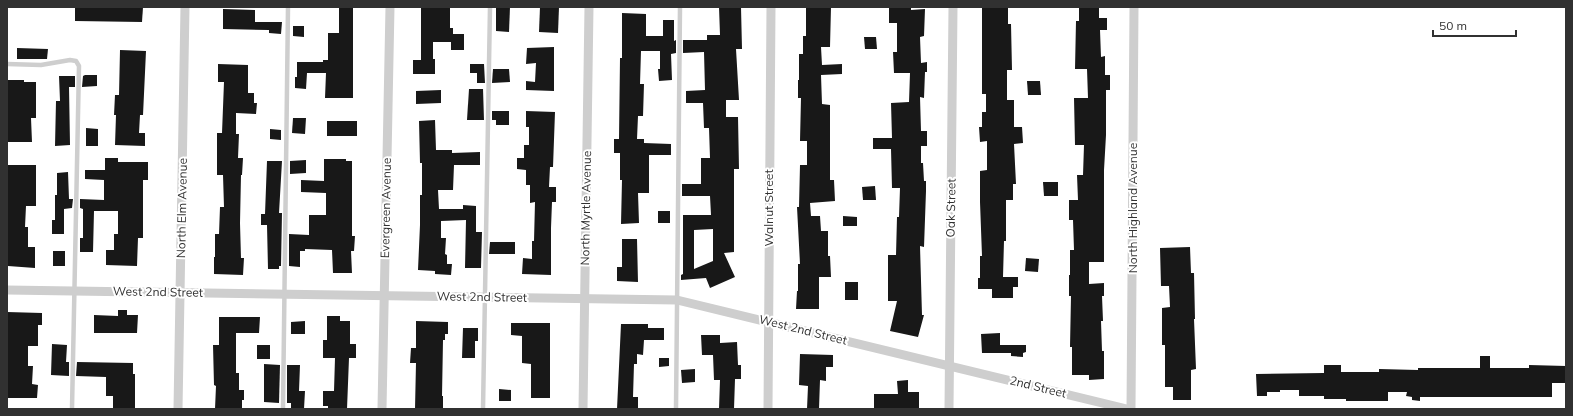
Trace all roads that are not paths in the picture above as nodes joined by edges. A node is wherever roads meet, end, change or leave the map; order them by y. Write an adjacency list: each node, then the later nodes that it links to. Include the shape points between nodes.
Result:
1 (185, 7): 13 (street, North Elm Avenue)
2 (288, 7): 14 (lane)
3 (390, 7): 15 (street, Evergreen Avenue)
4 (490, 7): 16 (lane)
5 (589, 7): 17 (street, North Myrtle Avenue)
6 (680, 7): 18 (lane)
7 (771, 7): 19 (street, Walnut Street)
8 (953, 7): 20 (street, Oak Street)
9 (1134, 7): 31 (street, North Highland Avenue)
10 (7, 64): 12 (lane, via 41,65 70,60 76,61 78,66)
11 (7, 290): 12 (street, West 2nd Street)
12 (74, 291): 13 (street, West 2nd Street); 21 (lane)
13 (180, 292): 14 (street, West 2nd Street); 22 (street, North Elm Avenue)
14 (284, 294): 15 (street, West 2nd Street); 23 (lane)
15 (384, 296): 16 (street, West 2nd Street); 24 (street, Evergreen Avenue)
16 (485, 297): 17 (street, West 2nd Street); 25 (lane)
17 (585, 299): 18 (street, West 2nd Street); 26 (street, North Myrtle Avenue)
18 (677, 300): 19 (street, West 2nd Street); 27 (lane)
19 (768, 322): 20 (street, West 2nd Street); 28 (street, Walnut Street)
20 (949, 366): 29 (street, Oak Street); 30 (street, 2nd Street)
21 (72, 409)
22 (178, 409)
23 (283, 409)
24 (382, 409)
25 (483, 409)
26 (583, 409)
27 (676, 409)
28 (768, 409)
29 (949, 409)
30 (1127, 409)
31 (1131, 409)

